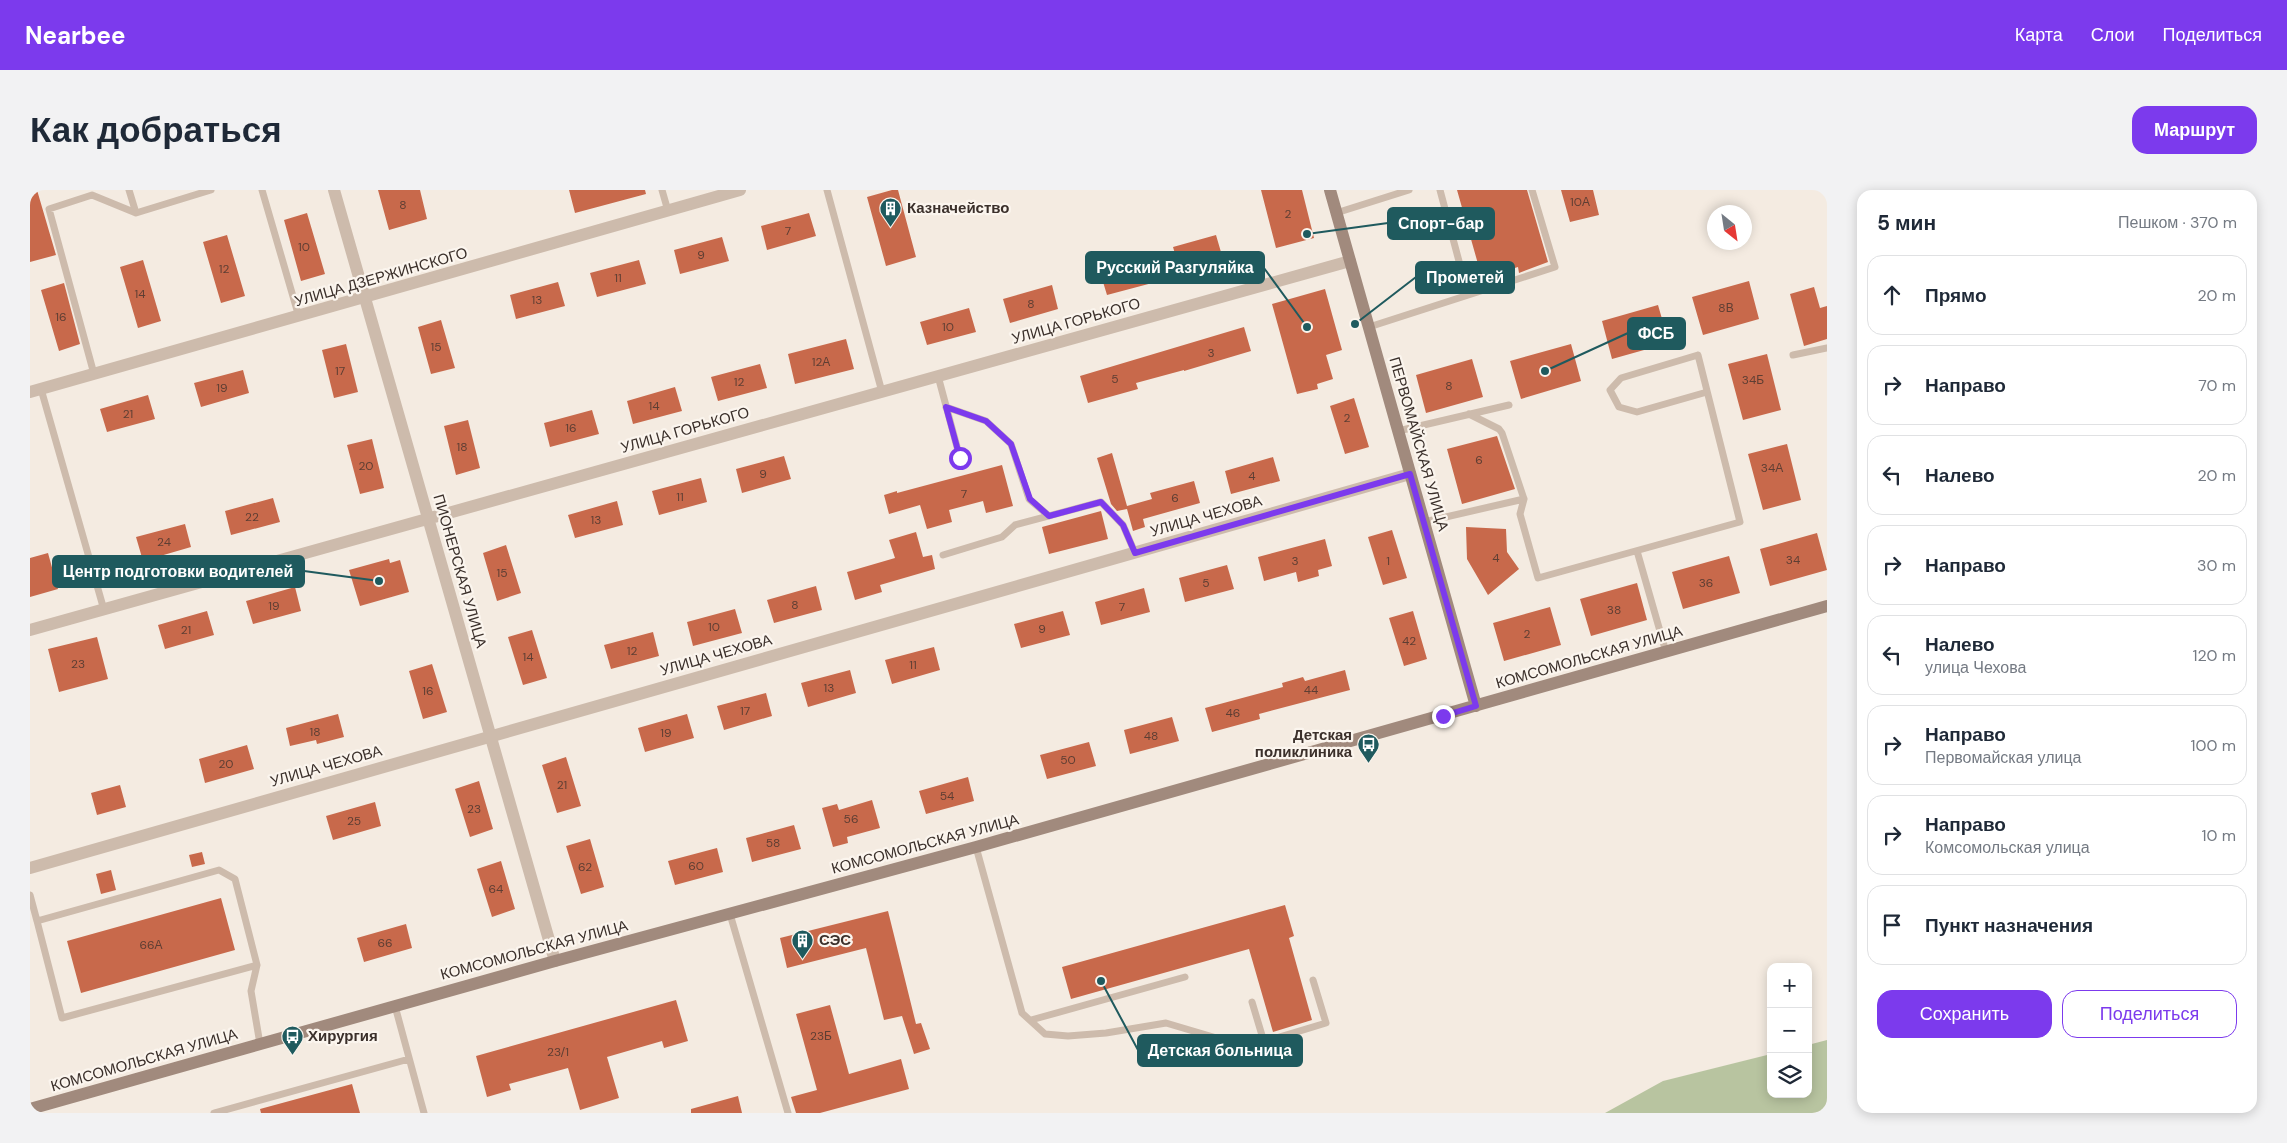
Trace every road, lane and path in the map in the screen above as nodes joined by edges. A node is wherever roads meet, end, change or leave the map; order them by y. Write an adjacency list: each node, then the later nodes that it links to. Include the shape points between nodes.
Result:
1 (129, 190): 13 (lane)
2 (211, 190): 13 (lane)
3 (262, 190): 18 (lane)
4 (334, 190): 17 (street, ПИОНЕРСКАЯ УЛИЦА)
5 (662, 190): 12 (lane)
6 (740, 190): 12 (street, УЛИЦА ДЗЕРЖИНСКОГО)
7 (827, 190): 25 (lane)
8 (1330, 190): 14 (street, ПЕРВОМАЙСКАЯ УЛИЦА)
9 (1409, 190): 14 (lane)
10 (1440, 190): 16 (lane)
11 (1532, 190): 16 (lane, via 1555,267)
12 (668, 211): 17 (street, УЛИЦА ДЗЕРЖИНСКОГО)
13 (136, 213): 22 (lane, via 92,195 49,209)
14 (1336, 213): 15 (street, ПЕРВОМАЙСКАЯ УЛИЦА)
15 (1350, 261): 19 (street, ПЕРВОМАЙСКАЯ УЛИЦА); 23 (street, УЛИЦА ГОРЬКОГО)
16 (1468, 295): 19 (lane)
17 (365, 298): 18 (street, УЛИЦА ДЗЕРЖИНСКОГО); 35 (street, ПИОНЕРСКАЯ УЛИЦА)
18 (299, 317): 22 (street, УЛИЦА ДЗЕРЖИНСКОГО)
19 (1369, 327): 30 (street, ПЕРВОМАЙСКАЯ УЛИЦА)
20 (1827, 348): 21 (lane)
21 (1793, 355)
22 (94, 374): 24 (street, УЛИЦА ДЗЕРЖИНСКОГО)
23 (938, 376): 25 (street, УЛИЦА ГОРЬКОГО); 28 (lane)
24 (35, 391): 41 (lane)
25 (882, 392): 35 (street, УЛИЦА ГОРЬКОГО)
26 (1707, 392): 26 (lane, via 1698,355 1621,378 1610,390 1619,407 1637,412); 37 (lane, via 1740,522)
27 (1509, 405): 29 (lane)
28 (946, 407): 31 (lane); 34 (lane, via 986,421 1011,444 1030,499)
29 (1469, 414): 30 (lane); 33 (lane, via 1500,429)
30 (1398, 431): 32 (street, ПЕРВОМАЙСКАЯ УЛИЦА)
31 (960, 458)
32 (1410, 474): 36 (street, ПЕРВОМАЙСКАЯ УЛИЦА); 38 (street, УЛИЦА ЧЕХОВА)
33 (1524, 499): 36 (lane); 37 (lane, via 1520,514 1538,578)
34 (1049, 516): 38 (lane, via 1101,502 1123,525); 39 (lane, via 1015,525 1002,537)
35 (428, 519): 41 (street, УЛИЦА ГОРЬКОГО); 45 (street, ПИОНЕРСКАЯ УЛИЦА)
36 (1424, 522): 44 (street, ПЕРВОМАЙСКАЯ УЛИЦА)
37 (1636, 550): 43 (lane)
38 (1135, 553): 45 (street, УЛИЦА ЧЕХОВА)
39 (943, 554)
40 (1827, 606): 43 (street, КОМСОМОЛЬСКАЯ УЛИЦА)
41 (104, 610): 42 (street, УЛИЦА ГОРЬКОГО)
42 (30, 630)
43 (1666, 652): 44 (street, КОМСОМОЛЬСКАЯ УЛИЦА)
44 (1476, 706): 46 (street, КОМСОМОЛЬСКАЯ УЛИЦА)
45 (490, 736): 47 (street, УЛИЦА ЧЕХОВА); 51 (street, ПИОНЕРСКАЯ УЛИЦА)
46 (976, 847): 49 (street, КОМСОМОЛЬСКАЯ УЛИЦА); 57 (lane, via 1022,1013)
47 (30, 868)
48 (30, 895): 50 (lane)
49 (730, 914): 51 (street, КОМСОМОЛЬСКАЯ УЛИЦА); 64 (lane)
50 (38, 921): 52 (lane, via 219,870 235,879); 52 (lane, via 62,1018)
51 (555, 961): 56 (street, КОМСОМОЛЬСКАЯ УЛИЦА)
52 (257, 965): 59 (lane, via 251,991)
53 (1186, 977): 57 (lane)
54 (1313, 980): 58 (lane, via 1326,1023)
55 (1252, 1002): 58 (lane)
56 (395, 1006): 59 (street, КОМСОМОЛЬСКАЯ УЛИЦА); 60 (lane)
57 (1031, 1020): 58 (lane, via 1045,1034 1106,1033 1166,1024 1247,1047)
58 (1264, 1042)
59 (260, 1044): 61 (street, КОМСОМОЛЬСКАЯ УЛИЦА)
60 (409, 1059): 62 (lane); 63 (lane)
61 (30, 1109)
62 (214, 1113)
63 (424, 1113)
64 (788, 1113)

